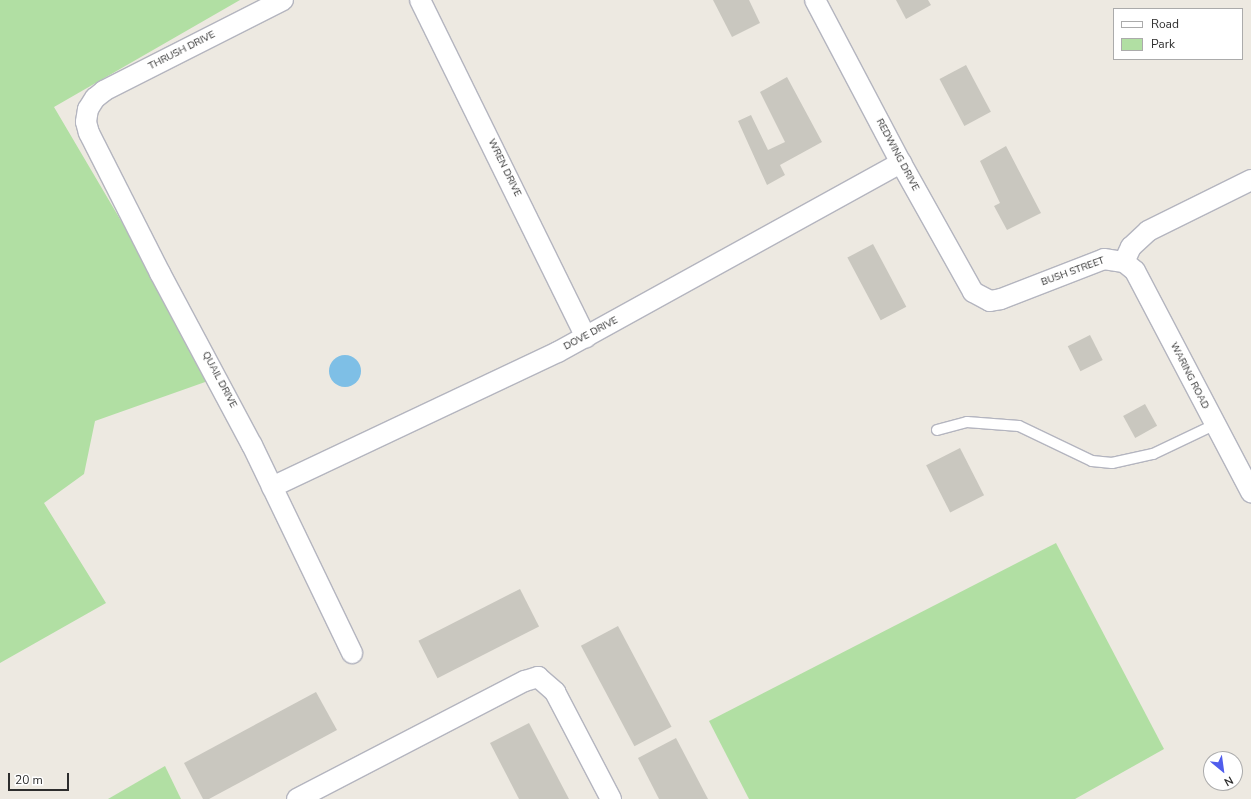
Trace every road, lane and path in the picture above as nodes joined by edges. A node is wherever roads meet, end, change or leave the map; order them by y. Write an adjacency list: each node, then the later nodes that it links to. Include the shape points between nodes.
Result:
1 (283, 0): 4 (street, THRUSH DRIVE, via 104,90)
2 (420, 0): 9 (street, WREN DRIVE)
3 (815, 0): 5 (street, REDWING DRIVE)
4 (88, 109): 12 (street, QUAIL DRIVE, via 86,122 89,134 160,273 225,392)
5 (901, 163): 8 (street, REDWING DRIVE, via 973,292); 9 (street, DOVE DRIVE)
6 (1251, 180): 7 (street, via 1148,231 1131,247)
7 (1124, 262): 8 (street, BUSH STREET, via 1104,259); 10 (street, WARING ROAD, via 1135,271)
8 (990, 301)
9 (586, 337): 12 (street, DOVE DRIVE)
10 (1214, 425): 11 (lane, via 1158,451 1131,461 1112,463 1092,461 1019,426 967,422); 13 (street, WARING ROAD)
11 (937, 430)
12 (272, 488): 14 (street, QUAIL DRIVE)
13 (1251, 492)
14 (352, 653)
15 (297, 799): 16 (street, via 525,681 538,677 555,692)
16 (611, 799)

